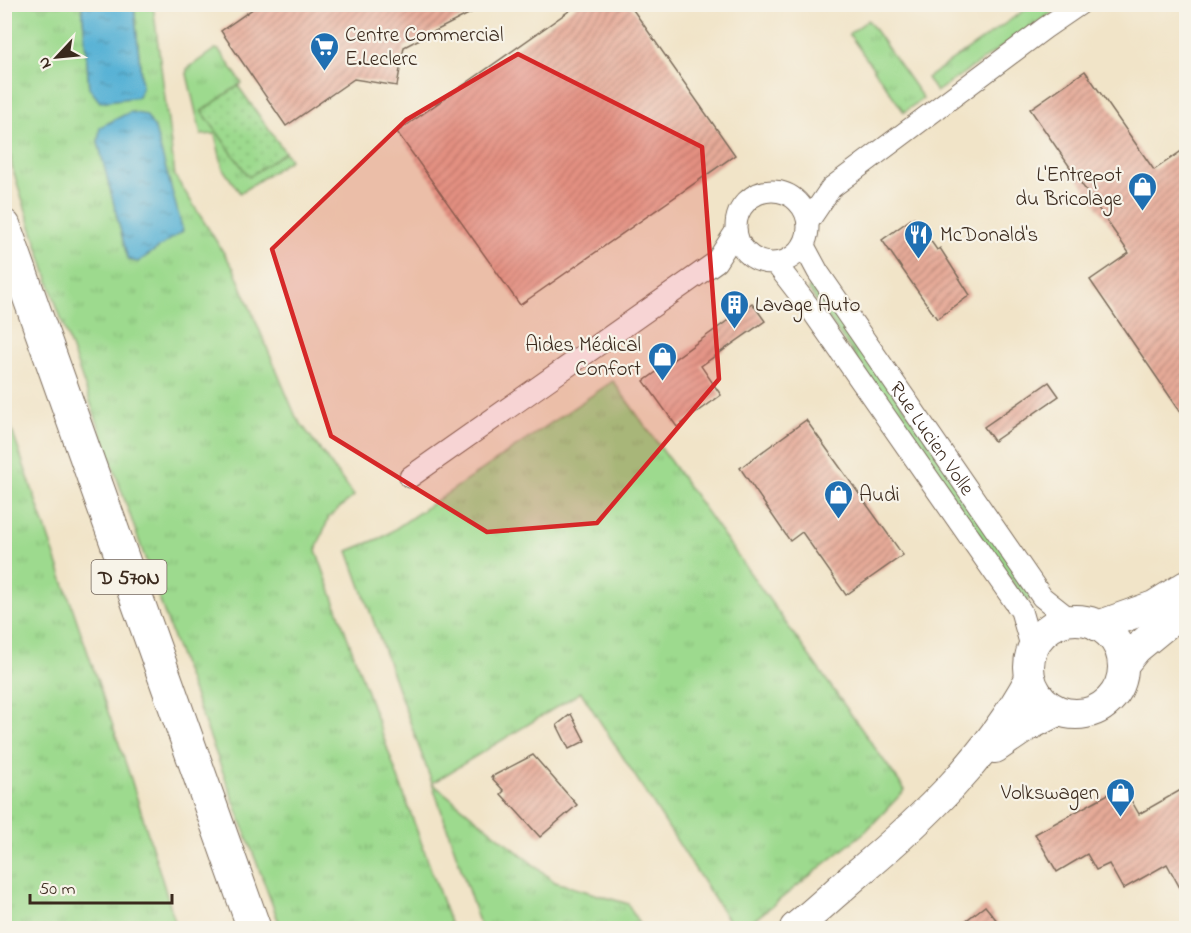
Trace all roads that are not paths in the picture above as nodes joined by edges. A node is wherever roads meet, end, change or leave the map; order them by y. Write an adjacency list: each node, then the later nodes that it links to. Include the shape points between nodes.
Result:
1 (1080, 4): 2 (street)
2 (831, 188): 3 (street); 4 (street)
3 (786, 194): 4 (street, via 797,200); 6 (street, via 761,192 750,198 741,207)
4 (808, 222): 7 (street)
5 (4, 226): 20 (main road, D 570N)
6 (736, 231): 8 (street, via 745,252); 9 (street)
7 (804, 246): 10 (street, via 787,261); 14 (street, Rue Lucien Volle, via 818,272 1042,597)
8 (754, 259): 9 (street); 10 (street)
9 (717, 262): 11 (street)
10 (776, 264): 15 (street, via 1021,611)
11 (410, 477)
12 (1186, 586): 14 (main road, via 1154,606)
13 (1186, 608): 16 (main road, via 1136,649)
14 (1085, 623): 15 (main road, via 1059,623 1048,629); 16 (main road, via 1111,636)
15 (1032, 649): 17 (main road)
16 (1123, 665): 18 (main road, via 1119,687 1101,707 1087,714)
17 (1030, 679): 18 (main road, via 1035,692); 19 (main road, via 1012,712)
18 (1057, 711): 19 (main road, via 996,747)
19 (962, 775): 21 (main road, via 893,844)
20 (254, 928)
21 (795, 928)

